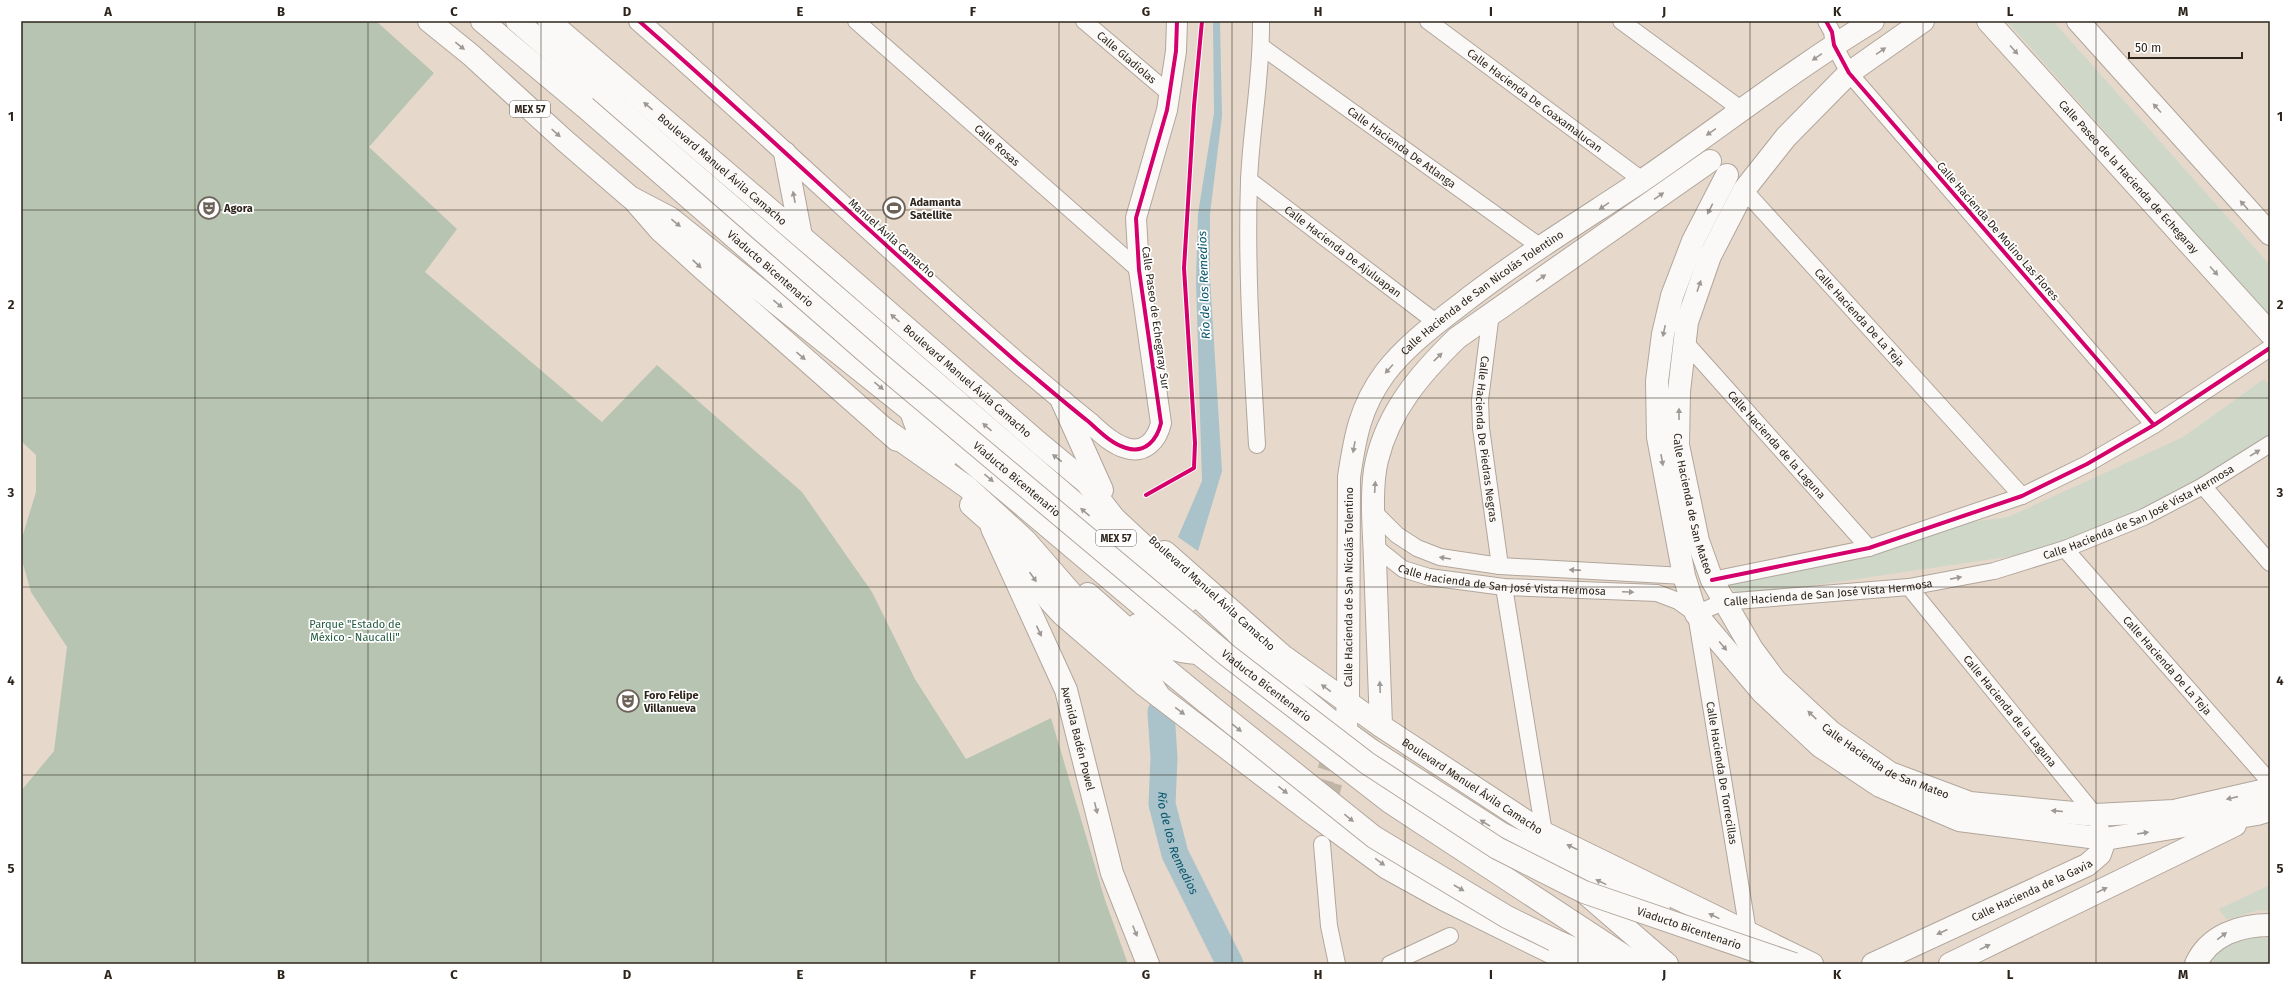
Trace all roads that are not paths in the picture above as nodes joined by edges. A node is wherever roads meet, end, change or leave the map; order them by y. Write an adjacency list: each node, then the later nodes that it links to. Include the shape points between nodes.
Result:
1 (430, 21): 29 (main road, MEX 57, one-way to 29)
2 (482, 21): 78 (main road, Viaducto Bicentenario, bridge, via 585,107 881,365 1228,656 1367,763 1497,848)
3 (517, 21): 69 (main road, Boulevard Manuel Ávila Camacho / MEX 57, one-way to 3)
4 (549, 21): 31 (main road, Boulevard Manuel Ávila Camacho, one-way to 4)
5 (639, 21): 23 (street, Manuel Ávila Camacho)
6 (856, 21): 33 (street, Calle Rosas)
7 (1084, 21): 20 (street, Calle Gladiolas)
8 (1177, 21): 20 (street, Calle Paseo de Echegaray Sur)
9 (1261, 21): 18 (street)
10 (1428, 21): 27 (street, Calle Hacienda De Coaxamalucan)
11 (1621, 21): 21 (street)
12 (1826, 21): 17 (street, Calle Hacienda De Molino Las Flores, via 1832,32)
13 (1873, 21): 17 (main road, Calle Hacienda de San Nicolás Tolentino)
14 (1924, 21): 19 (main road, one-way to 14)
15 (1988, 21): 36 (main road, Calle Paseo de la Hacienda de Echegaray, one-way to 36)
16 (2078, 21): 30 (main road, one-way to 16)
17 (1834, 45): 19 (street, Calle Hacienda De Molino Las Flores); 21 (main road, Calle Hacienda de San Nicolás Tolentino, one-way to 21)
18 (1262, 47): 26 (street); 32 (street, Calle Hacienda De Atlanga)
19 (1849, 73): 28 (main road, Calle Hacienda de San Mateo, via 1786,137); 43 (street, Calle Hacienda De Molino Las Flores)
20 (1170, 94): 33 (street, Calle Paseo de Echegaray Sur, via 1136,218)
21 (1742, 110): 22 (main road, Calle Hacienda de San Nicolás Tolentino, one-way to 22)
22 (1691, 146): 24 (main road, Calle Hacienda De La Teja); 27 (main road, Calle Hacienda de San Nicolás Tolentino)
23 (785, 153): 31 (main road, one-way to 23); 39 (street, Manuel Ávila Camacho, via 963,315)
24 (1710, 161): 25 (main road, Calle Hacienda De La Teja); 34 (main road, Calle Hacienda de San Nicolás Tolentino, one-way to 24)
25 (1728, 175): 28 (main road, Calle Hacienda De La Teja); 54 (main road, Calle Hacienda de San Mateo, one-way to 54, via 1693,241 1672,296 1663,334 1657,381 1658,437)
26 (1249, 180): 35 (street, Calle Hacienda De Ajuluapan); 46 (street, via 1248,268)
27 (1642, 180): 32 (main road, Calle Hacienda de San Nicolás Tolentino, one-way to 32)
28 (1744, 190): 37 (main road, Calle Hacienda de San Mateo, one-way to 28, via 1687,322 1710,256); 50 (street, Calle Hacienda De La Teja)
29 (630, 197): 41 (main road, MEX 57, one-way to 41, via 670,218); 44 (main road, one-way to 44, via 660,230)
30 (2270, 234)
31 (801, 236): 48 (main road, Boulevard Manuel Ávila Camacho, one-way to 31)
32 (1542, 248): 35 (main road, Calle Hacienda de San Nicolás Tolentino, via 1486,285)
33 (1139, 270): 47 (street, Calle Paseo de Echegaray Sur, via 1161,423 1158,434)
34 (1491, 313): 42 (main road, Calle Hacienda de San Nicolás Tolentino, one-way to 34, via 1408,391 1431,363 1457,338); 59 (street, Calle Hacienda De Piedras Negras, via 1480,400 1481,428)
35 (1437, 323): 40 (main road, Calle Hacienda de San Nicolás Tolentino, one-way to 40, via 1410,346 1385,373)
36 (2270, 333)
37 (1684, 341): 54 (main road, Calle Hacienda de San Mateo, one-way to 37, via 1678,445 1679,391); 56 (street, Calle Hacienda de la Laguna)
38 (2270, 348): 43 (street)
39 (1062, 400): 47 (street, Manuel Ávila Camacho, via 1117,444 1135,450); 51 (main road)
40 (1363, 409): 42 (main road); 71 (main road, Calle Hacienda de San Nicolás Tolentino, one-way to 71, via 1349,477)
41 (910, 411): 64 (main road, via 913,423 928,442); 68 (main road, MEX 57, one-way to 68)
42 (1391, 423): 52 (main road, Calle Hacienda de San Nicolás Tolentino, one-way to 42, via 1376,460)
43 (2154, 425): 50 (street, via 2087,464)
44 (882, 427): 53 (main road); 64 (main road, via 967,487 1025,540 1064,587)
45 (2270, 444): 49 (street, Calle Hacienda de San José Vista Hermosa, one-way to 45)
46 (1257, 446)
47 (1144, 448)
48 (1082, 478): 51 (main road, Boulevard Manuel Ávila Camacho); 69 (main road, via 1114,518 1235,631)
49 (2203, 486): 57 (street, Calle Hacienda de San José Vista Hermosa, via 2144,517); 58 (street)
50 (2022, 496): 56 (street)
51 (1107, 500): 71 (main road, Boulevard Manuel Ávila Camacho, one-way to 51, via 1283,656)
52 (1373, 511): 55 (main road, Calle Hacienda de San Nicolás Tolentino); 59 (street, Calle Hacienda de San José Vista Hermosa, one-way to 52, via 1440,557 1417,548 1397,535)
53 (988, 520): 70 (main road, one-way to 70, via 1063,615); 82 (main road, Avenida Badén Powel, one-way to 82, via 1066,690 1112,873)
54 (1688, 543): 60 (main road, Calle Hacienda de San Mateo); 61 (main road, Calle Hacienda de San Mateo)
55 (1374, 546): 62 (street, Calle Hacienda de San José Vista Hermosa, via 1403,569 1429,577); 72 (main road, Calle Hacienda de San Nicolás Tolentino, one-way to 55)
56 (1869, 548): 61 (street)
57 (2065, 549): 63 (street, Calle Hacienda de San José Vista Hermosa, one-way to 57, via 1994,571); 73 (street, Calle Hacienda De La Teja)
58 (2270, 563)
59 (1500, 566): 60 (street, Calle Hacienda de San José Vista Hermosa, one-way to 59)
60 (1684, 576): 66 (main road, Calle Hacienda de San Mateo)
61 (1712, 580): 65 (main road, Calle Hacienda de San Mateo)
62 (1504, 587): 66 (street, Calle Hacienda de San José Vista Hermosa, one-way to 66, via 1657,593 1678,601); 75 (street)
63 (1909, 587): 65 (street, Calle Hacienda de San José Vista Hermosa); 74 (street, Calle Hacienda de la Laguna)
64 (1088, 602): 67 (main road); 67 (main road, via 1107,602)
65 (1723, 602): 66 (street, Calle Hacienda de San José Vista Hermosa); 74 (main road, Calle Hacienda de San Mateo, one-way to 65, via 1970,803 1890,773 1831,732 1775,680)
66 (1696, 614): 76 (main road, Calle Hacienda de San Mateo, one-way to 76, via 1762,692 1820,746 1880,786 1959,820); 80 (street, Calle Hacienda De Torrecillas)
67 (1135, 642): 68 (main road, via 1180,652); 70 (main road, via 1140,666); 86 (main road, one-way to 86, bridge, via 1374,837 1507,917)
68 (1198, 653): 87 (main road, MEX 57, via 1390,802 1617,952)
69 (1267, 669): 89 (main road, Boulevard Manuel Ávila Camacho / MEX 57, one-way to 69, via 1502,834 1372,750)
70 (1159, 696): 85 (main road, one-way to 85, via 1320,809 1387,868 1443,900)
71 (1345, 717): 72 (main road, Boulevard Manuel Ávila Camacho)
72 (1381, 726): 75 (main road, Boulevard Manuel Ávila Camacho)
73 (2264, 798): 74 (main road, one-way to 74, via 2174,811); 76 (main road, one-way to 73); 93 (main road, one-way to 73)
74 (2095, 815): 76 (street, Calle Hacienda de la Laguna)
75 (1544, 833): 80 (main road, Boulevard Manuel Ávila Camacho, one-way to 75)
76 (2105, 839): 92 (main road, Calle Hacienda de la Gavia, one-way to 92, via 2100,854 2087,866)
77 (1322, 844): 83 (street)
78 (1584, 892): 88 (main road, Viaducto Bicentenario); 90 (main road, Viaducto Bicentenario, bridge)
79 (2270, 925): 94 (main road, one-way to 79, via 2201,953 2226,932 2254,925)
80 (1748, 932): 91 (main road, Boulevard Manuel Ávila Camacho)
81 (1450, 936): 84 (street)
82 (1148, 964)
83 (1336, 964)
84 (1390, 964)
85 (1575, 964)
86 (1610, 964)
87 (1640, 964)
88 (1667, 964)
89 (1776, 964)
90 (1794, 964)
91 (1812, 964)
92 (1873, 964)
93 (1950, 964)
94 (2196, 964)

